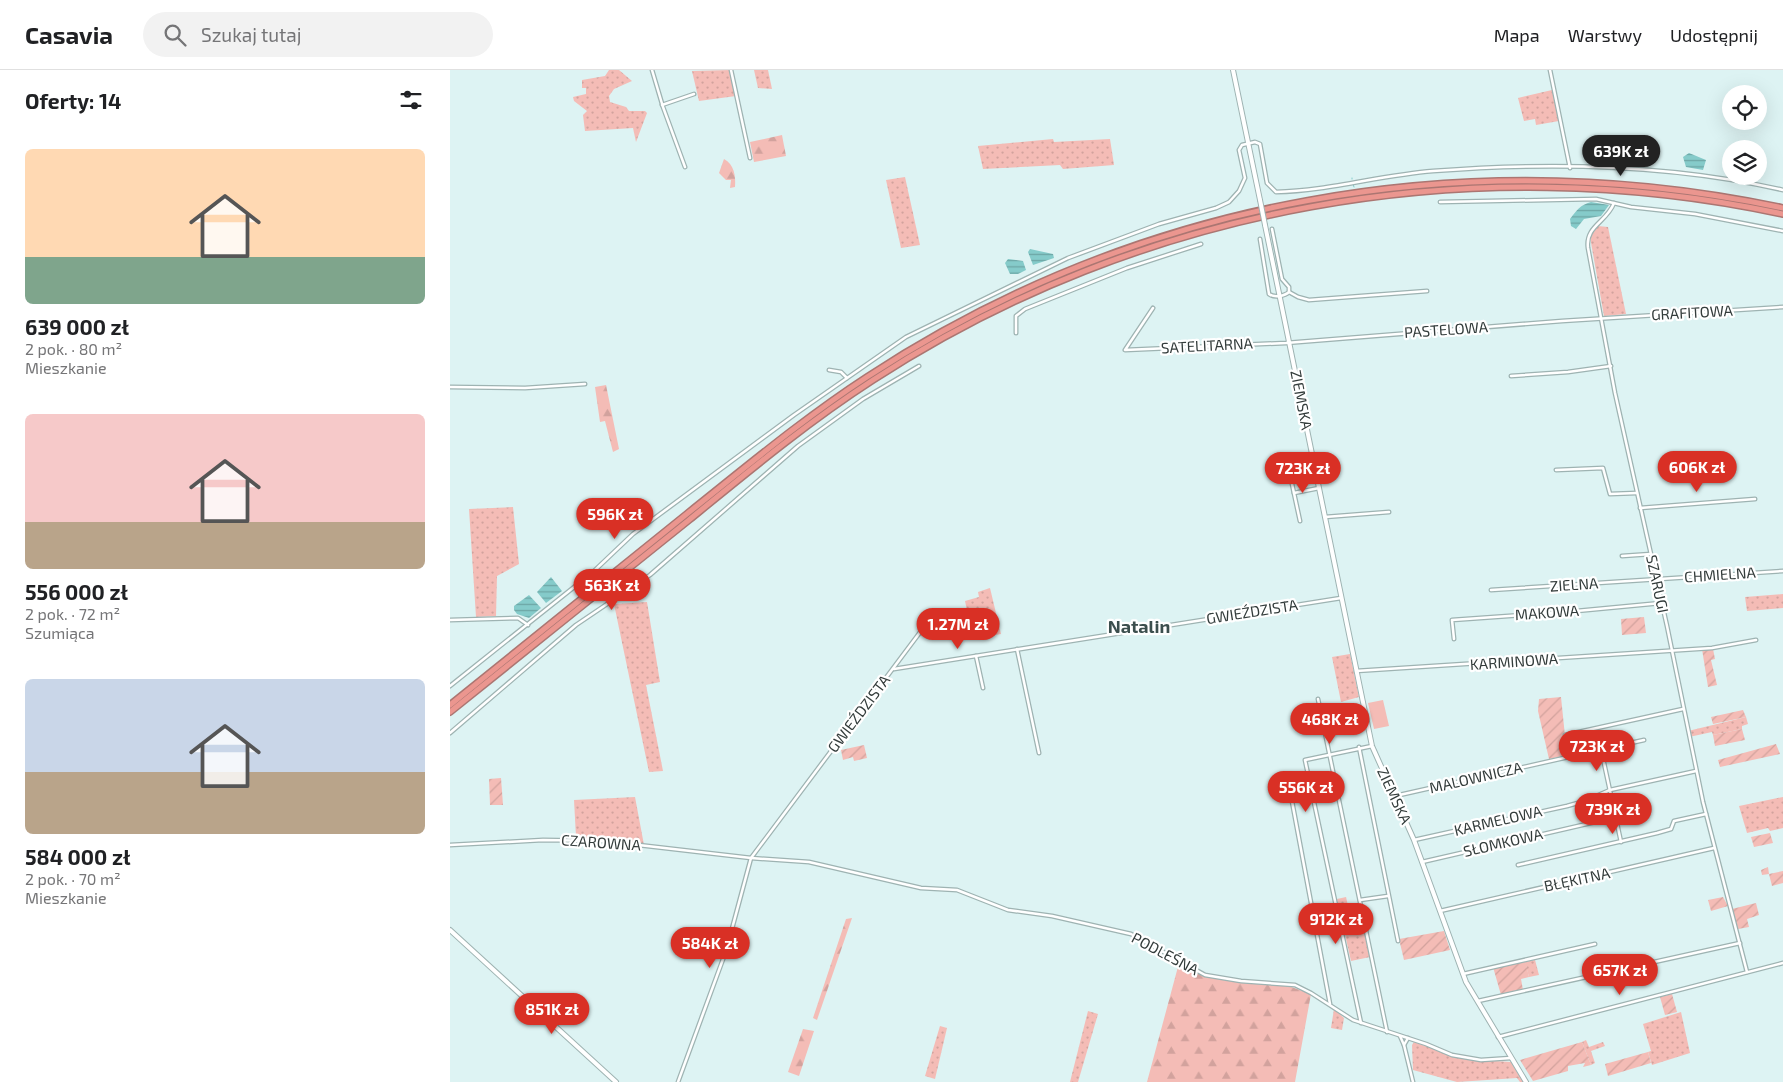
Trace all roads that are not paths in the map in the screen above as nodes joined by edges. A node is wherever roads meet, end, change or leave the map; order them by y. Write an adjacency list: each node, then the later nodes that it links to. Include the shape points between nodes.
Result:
1 (652, 70): 6 (street)
2 (731, 70): 8 (street)
3 (1233, 70): 7 (street, ZIEMSKA)
4 (1550, 70): 10 (street)
5 (694, 94): 6 (street)
6 (662, 105): 9 (street)
7 (1248, 143): 10 (street, via 1257,142 1261,146 1267,184 1276,192 1433,171 1525,166); 22 (street, ZIEMSKA, bridge); 32 (street, via 1239,149 1246,171 1244,182 1236,196 1226,204 1159,224 1028,276 906,337)
8 (750, 158)
9 (685, 167)
10 (1570, 168): 11 (street, via 1627,168 1698,175)
11 (1783, 190)
12 (1440, 202): 13 (street, via 1574,199)
13 (1614, 203): 17 (street); 25 (street, SZARUGI, via 1608,216 1590,230 1587,239)
14 (1783, 208): 45 (highway, via 1642,186 1578,181 1481,180 1412,185 1326,197 1257,210 1182,230 1045,280 925,341 811,416)
15 (1783, 214): 45 (highway, via 1623,190 1487,187 1408,192 1338,202 1191,234 1123,256 1049,286 983,316 920,351 820,416)
16 (1272, 229): 21 (street, via 1282,279)
17 (1783, 231)
18 (1260, 240): 22 (street, via 1269,294)
19 (1201, 244): 26 (street, via 1127,268 1025,309 1016,316)
20 (1426, 291): 21 (street, via 1309,300)
21 (1289, 292): 22 (street)
22 (1280, 296): 27 (street, ZIEMSKA)
23 (1783, 307): 25 (street, GRAFITOWA)
24 (1153, 308): 27 (street, SATELITARNA, via 1125,350)
25 (1601, 318): 27 (street, PASTELOWA); 29 (street, SZARUGI)
26 (1016, 333)
27 (1290, 342): 37 (street, ZIEMSKA)
28 (919, 366): 70 (street, via 863,399 798,446 650,575 576,625)
29 (1611, 366): 31 (street); 39 (street, SZARUGI)
30 (829, 370): 32 (street, via 842,372)
31 (1511, 376)
32 (847, 378): 55 (street, via 633,534 593,572)
33 (585, 384): 34 (street, via 524,388)
34 (450, 387)
35 (1289, 470): 38 (street)
36 (1556, 470): 39 (street, via 1603,468 1610,494)
37 (1319, 488): 38 (street); 43 (street, ZIEMSKA)
38 (1294, 493): 44 (street)
39 (1637, 493): 41 (street, SZARUGI)
40 (1755, 499): 41 (street)
41 (1640, 508): 46 (street, SZARUGI)
42 (1389, 512): 43 (street)
43 (1325, 516): 52 (street, ZIEMSKA)
44 (1300, 521)
45 (671, 530): 48 (highway)
46 (1651, 554): 47 (street); 50 (street, SZARUGI)
47 (1622, 556)
48 (622, 570): 67 (highway); 69 (highway)
49 (1783, 571): 50 (street, CHMIELNA)
50 (1657, 580): 51 (street, ZIELNA); 53 (street, SZARUGI)
51 (1491, 590)
52 (1342, 598): 59 (street, GWIEŹDZISTA); 63 (street, ZIEMSKA)
53 (1661, 603): 57 (street, MAKOWA, via 1452,620); 60 (street, SZARUGI)
54 (450, 620): 55 (street, via 518,618)
55 (528, 625): 64 (street)
56 (921, 630): 62 (street)
57 (1454, 639)
58 (1756, 640): 60 (street, KARMINOWA, via 1719,648)
59 (1017, 649): 61 (street, GWIEŹDZISTA); 76 (street)
60 (1671, 650): 63 (street, KARMINOWA); 68 (street, SZARUGI)
61 (976, 656): 62 (street, GWIEŹDZISTA); 65 (street)
62 (892, 670): 89 (street, GWIEŹDZISTA)
63 (1356, 671): 73 (street, ZIEMSKA)
64 (450, 686)
65 (983, 688)
66 (1318, 699): 77 (street)
67 (450, 706)
68 (1684, 709): 71 (street); 78 (street, SZARUGI)
69 (450, 712)
70 (450, 733)
71 (1565, 736)
72 (1644, 740): 75 (street, MALOWNICZA)
73 (1372, 746): 74 (street); 81 (street, ZIEMSKA)
74 (1359, 747): 77 (street); 92 (street)
75 (1601, 749): 79 (street); 81 (street, MALOWNICZA)
76 (1039, 753)
77 (1330, 754): 93 (street); 104 (street, via 1305,760)
78 (1696, 771): 79 (street, KARMELOWA); 83 (street, SZARUGI)
79 (1610, 790): 84 (street); 85 (street, KARMELOWA, via 1566,806)
80 (1291, 796): 103 (street)
81 (1395, 796): 85 (street, ZIEMSKA)
82 (1643, 810): 84 (street, SŁOMKOWA)
83 (1706, 814): 86 (street, via 1674,821 1671,829); 88 (street, SZARUGI)
84 (1616, 817): 86 (street); 90 (street, SŁOMKOWA)
85 (1414, 840): 90 (street, ZIEMSKA)
86 (1621, 842): 91 (street)
87 (450, 845): 89 (street, CZAROWNA, via 577,839)
88 (1714, 848): 94 (street, BŁĘKITNA); 97 (street, SZARUGI)
89 (751, 858): 103 (street, PODLEŚNA, via 809,862 921,888 957,890 1008,910 1052,916 1131,934 1205,975 1295,986); 112 (street, via 726,951)
90 (1422, 862): 94 (street, ZIEMSKA)
91 (1518, 865)
92 (1388, 896): 93 (street); 96 (street)
93 (1360, 900): 105 (street)
94 (1440, 911): 101 (street, ZIEMSKA)
95 (450, 930): 111 (street)
96 (1398, 941)
97 (1740, 943): 100 (street, SZARUGI); 102 (street)
98 (1595, 944): 101 (street)
99 (1783, 963): 100 (street)
100 (1747, 972): 107 (street)
101 (1462, 974): 102 (street, ZIEMSKA)
102 (1477, 1002): 107 (street, ZIEMSKA)
103 (1330, 1004): 104 (street, PODLEŚNA)
104 (1361, 1023): 105 (street, PODLEŚNA)
105 (1387, 1032): 106 (street, PODLEŚNA)
106 (1400, 1036): 108 (street, PODLEŚNA); 109 (street)
107 (1498, 1037): 110 (street, ZIEMSKA)
108 (1408, 1038): 109 (street); 110 (street, PODLEŚNA, via 1461,1057)
109 (1404, 1045): 113 (street)
110 (1511, 1058): 114 (street, ZIEMSKA)
111 (616, 1082)
112 (678, 1082)
113 (1413, 1082)
114 (1526, 1082)

